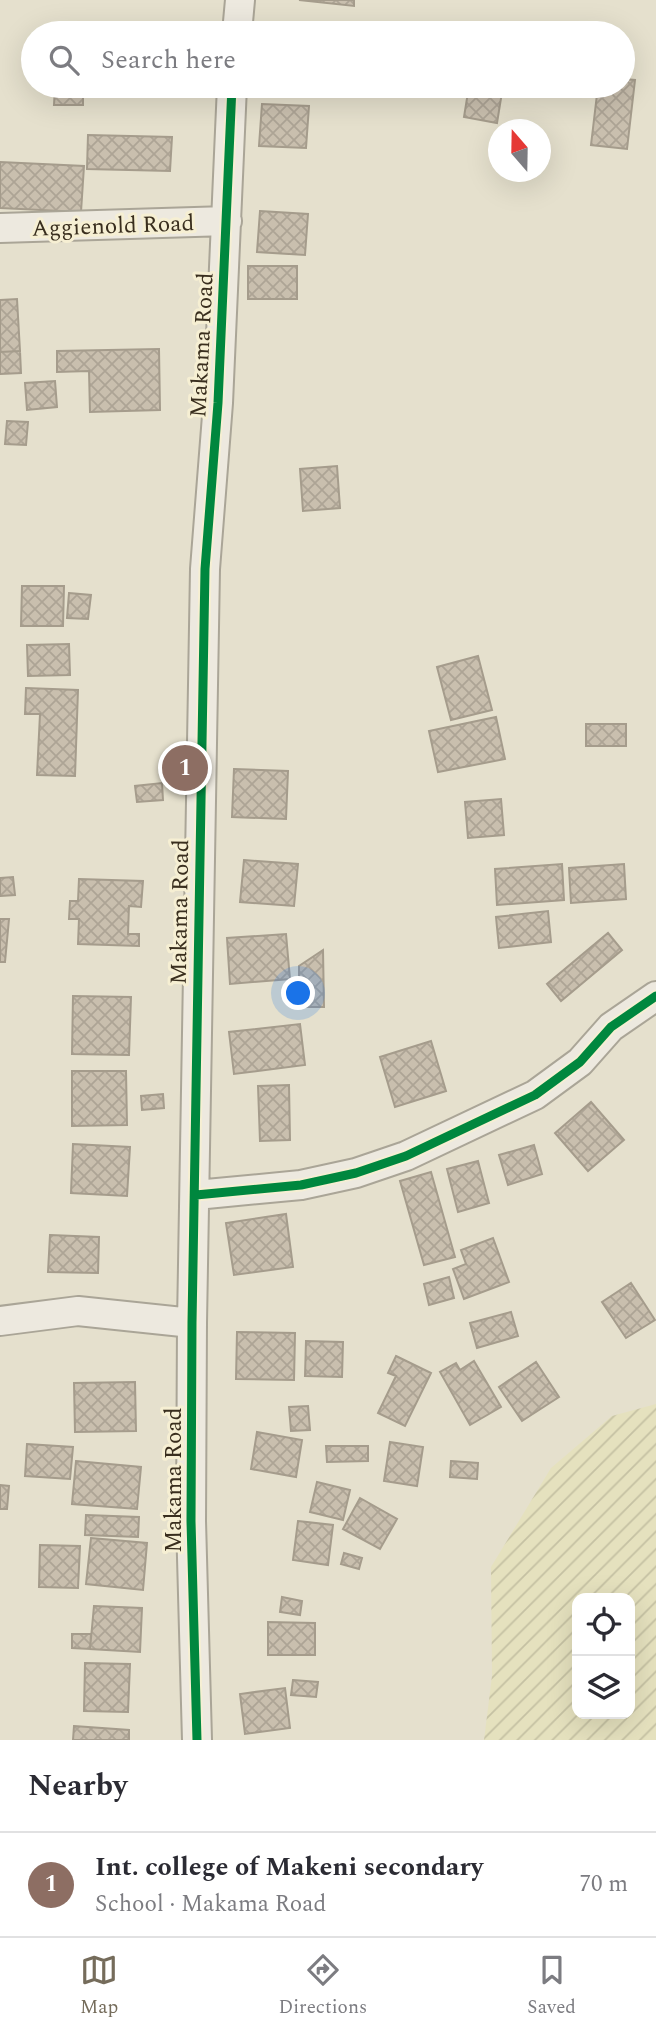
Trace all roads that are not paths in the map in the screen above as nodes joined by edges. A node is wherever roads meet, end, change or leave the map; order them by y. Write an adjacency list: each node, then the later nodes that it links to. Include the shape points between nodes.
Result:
1 (240, 0): 2 (street)
2 (238, 21)
3 (232, 98): 4 (street, Makama Road)
4 (227, 221): 5 (street, Aggienold Road); 7 (street, Makama Road, via 205,569)
5 (0, 228)
6 (656, 996): 7 (street, via 611,1027 580,1062 535,1095 405,1156 301,1185)
7 (195, 1195): 9 (street, Makama Road)
8 (0, 1321): 9 (street, via 78,1311)
9 (192, 1323): 10 (street, Makama Road)
10 (197, 1740)

